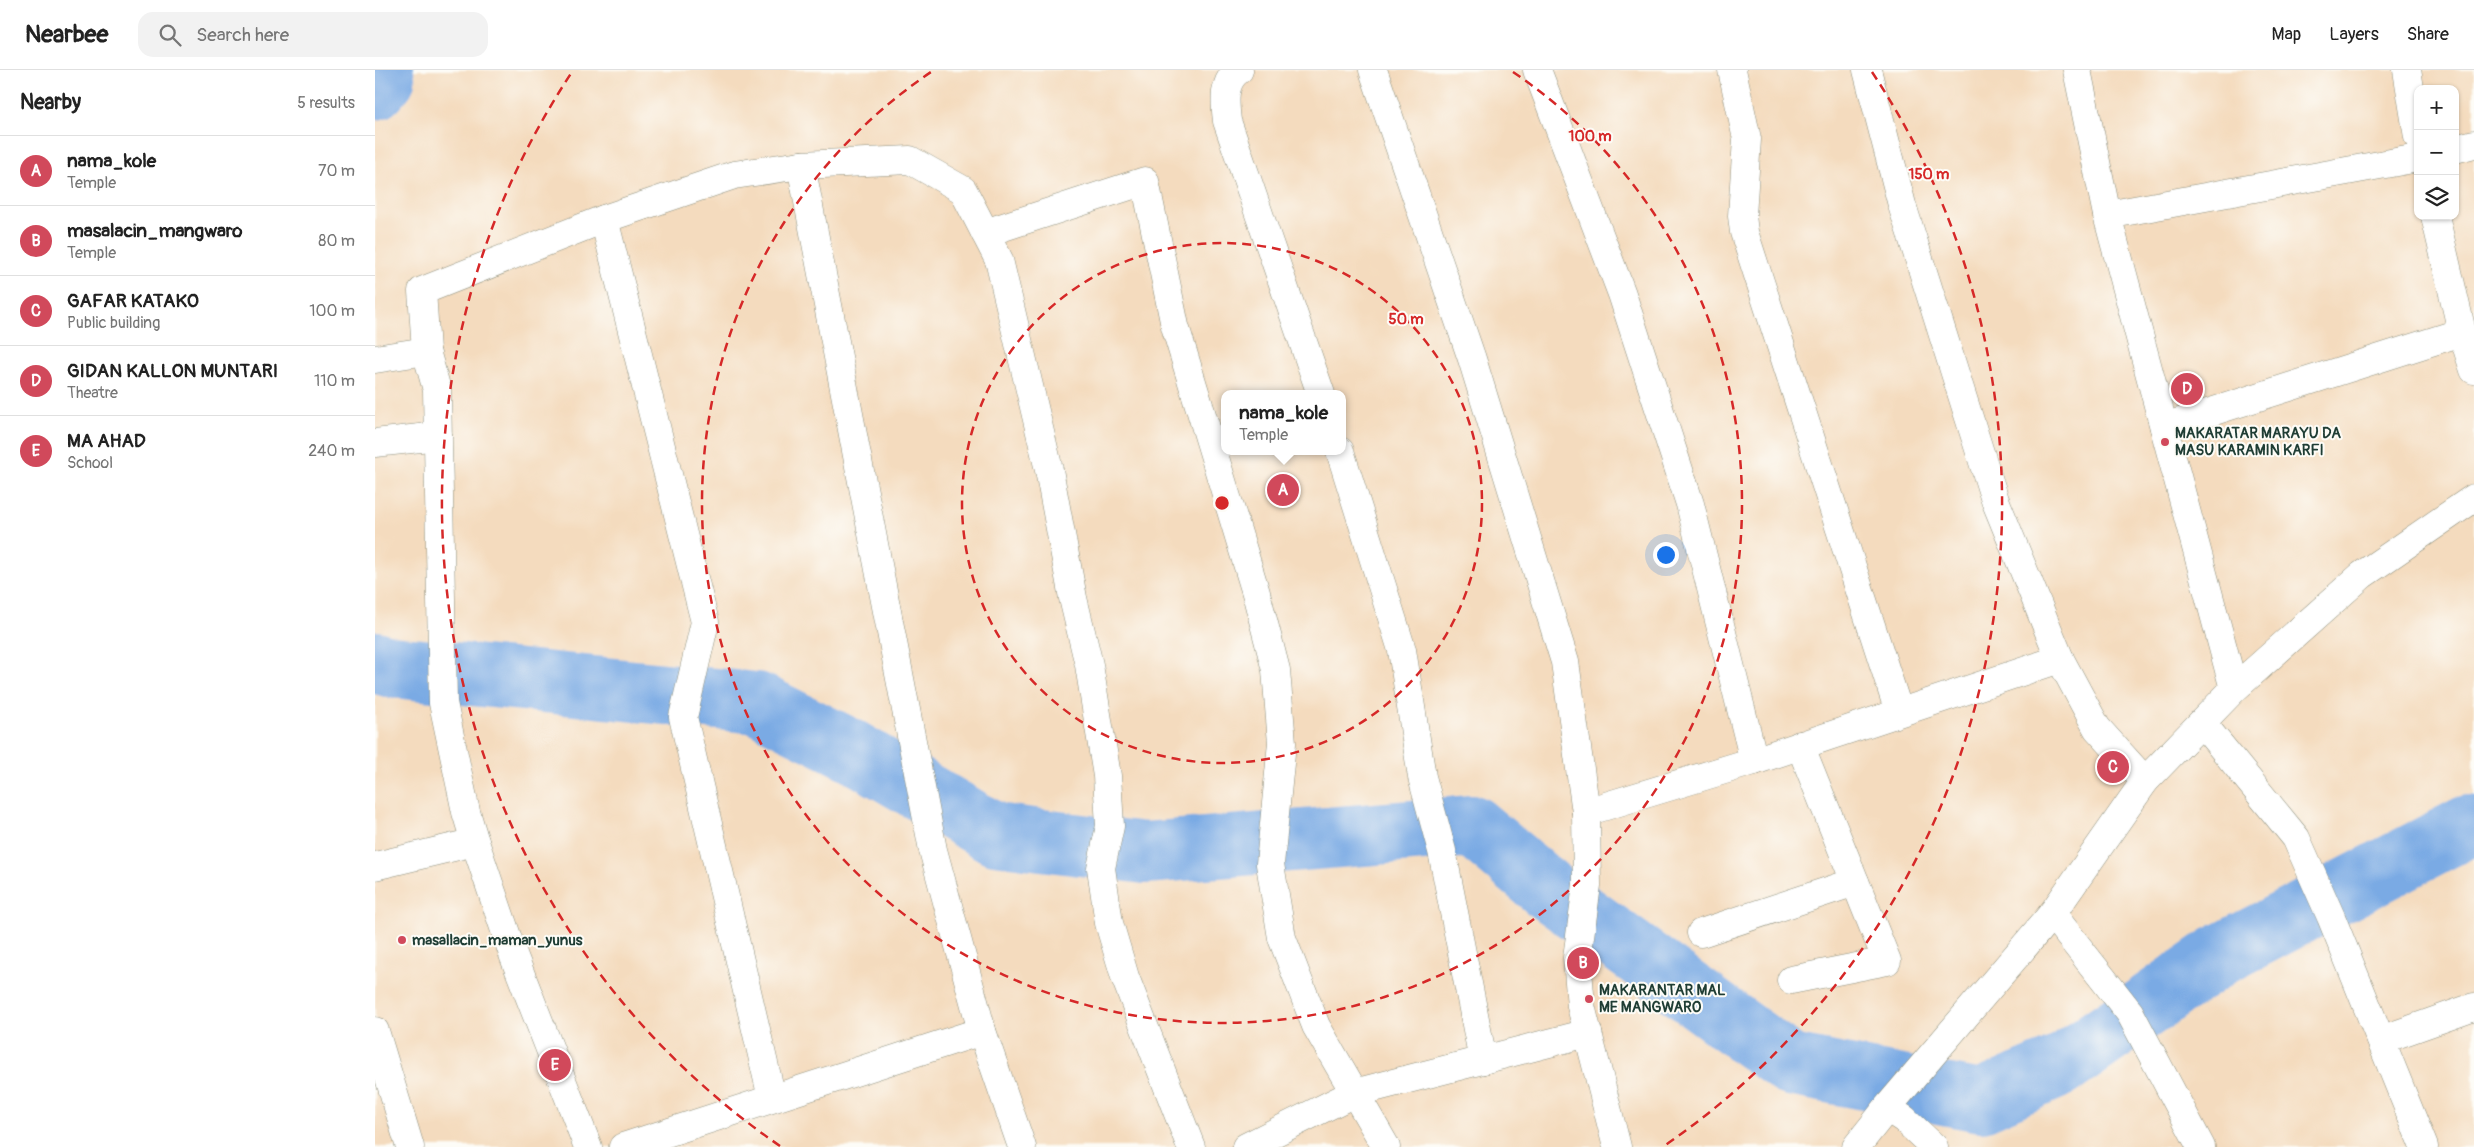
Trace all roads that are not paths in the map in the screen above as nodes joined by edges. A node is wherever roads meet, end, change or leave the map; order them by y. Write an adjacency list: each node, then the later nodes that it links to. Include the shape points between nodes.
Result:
1 (1239, 70): 21 (street, via 1232,75 1224,97 1227,121)
2 (1373, 70): 34 (street, via 1472,359 1565,662)
3 (1537, 70): 32 (street, via 1622,294 1690,504)
4 (1732, 70): 29 (street, via 1747,139 1742,216 1744,232)
5 (1867, 70): 27 (street, via 1903,205 1995,500)
6 (2077, 70): 13 (street)
7 (2407, 70): 8 (street)
8 (2417, 130)
9 (2474, 144): 10 (street)
10 (2459, 147)
11 (2414, 159): 13 (street)
12 (801, 165): 14 (street, via 734,175); 16 (street, via 910,160 963,190); 43 (street, via 933,850)
13 (2107, 215): 22 (street)
14 (604, 218): 18 (street, via 422,291); 48 (street, via 705,622 683,717)
15 (2436, 220): 17 (street)
16 (985, 234): 47 (street, via 1145,181 1175,326 1256,593 1276,670 1282,743 1270,864 1282,938 1316,1026); 55 (street, via 999,260 1049,470 1089,665 1107,776 1110,826 1101,868 1109,923 1125,977)
17 (2462, 332): 20 (street); 22 (street)
18 (426, 351): 19 (street); 23 (street, via 437,390)
19 (375, 359)
20 (2474, 370)
21 (1320, 390)
22 (2164, 427): 28 (street)
23 (438, 436): 24 (street); 35 (street, via 443,702)
24 (375, 442)
25 (1341, 455): 46 (street, via 1402,650 1421,777 1443,851)
26 (2474, 498): 28 (street, via 2362,575)
27 (2060, 659): 29 (street); 33 (street, via 2097,728)
28 (2234, 689): 30 (street)
29 (1899, 712): 31 (street)
30 (2202, 723): 33 (street); 45 (street, via 2296,838)
31 (1799, 745): 32 (street); 37 (street)
32 (1754, 761): 34 (street)
33 (2145, 781): 38 (street)
34 (1586, 812): 44 (street, via 1587,885 1577,958 1581,1006)
35 (475, 842): 36 (street); 52 (street, via 514,957)
36 (375, 866)
37 (1855, 882): 39 (street); 40 (street, via 1887,961)
38 (2052, 914): 49 (street); 61 (street, via 2130,1013)
39 (1701, 932)
40 (1791, 980)
41 (2474, 1006): 45 (street)
42 (375, 1031): 51 (street)
43 (982, 1031): 48 (street); 54 (street)
44 (1588, 1033): 46 (street); 58 (street)
45 (2381, 1040): 50 (street)
46 (1483, 1060): 47 (street)
47 (1354, 1093): 56 (street); 57 (street)
48 (772, 1098): 53 (street)
49 (1889, 1105): 59 (street); 60 (street)
50 (2422, 1146)
51 (410, 1147)
52 (588, 1147)
53 (623, 1147)
54 (1022, 1147)
55 (1191, 1147)
56 (1245, 1147)
57 (1386, 1147)
58 (1617, 1147)
59 (1856, 1147)
60 (1934, 1147)
61 (2201, 1147)

